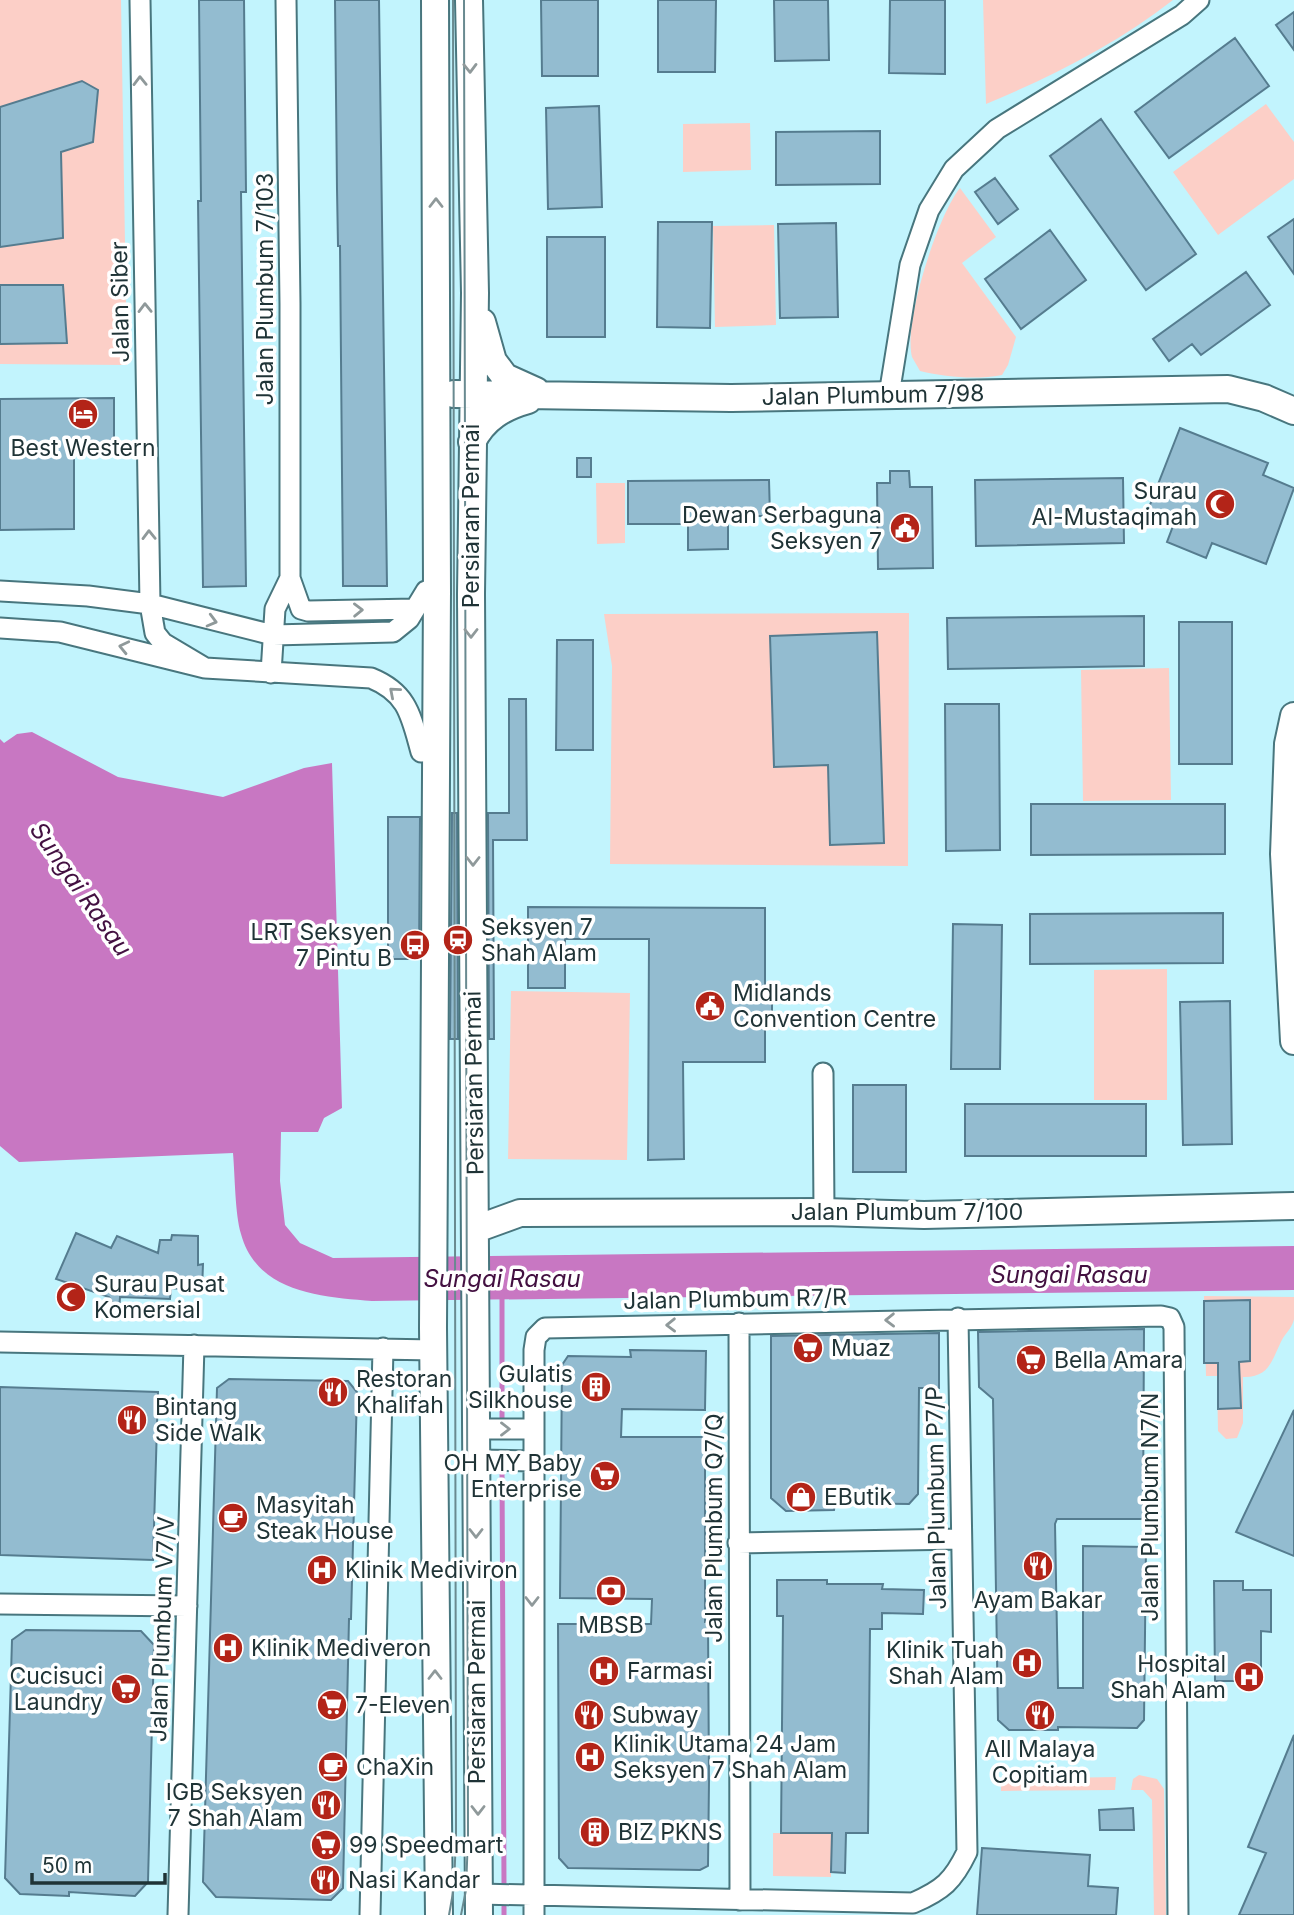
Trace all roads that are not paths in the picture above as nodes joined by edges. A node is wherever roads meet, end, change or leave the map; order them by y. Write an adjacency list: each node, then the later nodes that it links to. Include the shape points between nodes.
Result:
1 (140, 0): 16 (street, Jalan Siber, one-way to 1)
2 (286, 0): 13 (street, Jalan Plumbum 7/103)
3 (435, 0): 6 (main road, Persiaran Permai, one-way to 3)
4 (469, 0): 7 (main road, Persiaran Permai, one-way to 7)
5 (1199, 0): 10 (street, via 997,130 954,169 929,210 910,265)
6 (436, 242): 8 (main road, via 449,278); 15 (main road, Persiaran Permai, via 436,516)
7 (475, 293): 8 (main road, Persiaran Permai); 9 (main road, via 493,361 505,377)
8 (460, 394): 9 (main road, Jalan Plumbum 7/98); 12 (main road, Persiaran Permai); 15 (main road, via 449,520)
9 (547, 395): 10 (main road, Jalan Plumbum 7/98); 12 (main road, via 505,407 479,428)
10 (889, 395): 11 (main road, Jalan Plumbum 7/98, via 1228,389)
11 (1294, 411)
12 (471, 442): 25 (main road, Persiaran Permai, one-way to 25)
13 (290, 578): 15 (street, one-way to 15, via 301,609 308,611); 18 (street, via 275,609)
14 (0, 592): 16 (street)
15 (426, 597): 18 (street, via 393,632); 22 (main road); 29 (main road, Persiaran Permai)
16 (150, 604): 18 (street, one-way to 18); 19 (street, Jalan Siber, via 155,633 163,643)
17 (0, 628): 19 (street, one-way to 17, via 60,632)
18 (273, 635): 20 (street)
19 (205, 668): 20 (street)
20 (271, 673): 22 (street, one-way to 20, via 405,702 383,683 370,678)
21 (1294, 716): 23 (main road, via 1288,744 1284,854)
22 (421, 752): 29 (main road, via 419,1115)
23 (1294, 1041)
24 (823, 1073): 27 (street)
25 (475, 1167): 28 (main road, via 488,1189); 30 (main road, Persiaran Permai)
26 (1294, 1206): 27 (main road, Jalan Plumbum 7/100, via 924,1215)
27 (824, 1212): 28 (main road, Jalan Plumbum 7/100)
28 (520, 1213): 30 (main road, Jalan Plumbum 7/100)
29 (433, 1225): 34 (main road, Persiaran Permai)
30 (476, 1233): 38 (main road, Persiaran Permai)
31 (1161, 1316): 32 (street, Jalan Plumbum R7/R); 53 (street, Jalan Plumbum N7/N, via 1170,1318 1174,1327)
32 (958, 1318): 33 (street, Jalan Plumbum R7/R, one-way to 33); 42 (street, Jalan Plumbum P7/P)
33 (739, 1323): 39 (street, Jalan Plumbum R7/R, one-way to 39, via 545,1328 536,1337 534,1350); 43 (street, Jalan Plumbum Q7/Q)
34 (433, 1339): 37 (street); 52 (main road, Persiaran Permai, one-way to 34)
35 (0, 1342): 36 (street)
36 (194, 1345): 37 (street); 45 (street, Jalan Plumbum V7/V)
37 (383, 1349): 51 (street)
38 (476, 1429): 39 (street, one-way to 39); 40 (main road, Persiaran Permai)
39 (534, 1429): 41 (street, Jalan Plumbum R7/R)
40 (476, 1460): 41 (street); 47 (main road, Persiaran Permai, one-way to 47)
41 (533, 1461): 48 (street, Jalan Plumbum R7/R, one-way to 48)
42 (960, 1539): 43 (street); 49 (street, Jalan Plumbum P7/P, via 967,1852 956,1875)
43 (738, 1543): 46 (street, Jalan Plumbum Q7/Q)
44 (0, 1604): 45 (street)
45 (187, 1606): 50 (street, Jalan Plumbum V7/V)
46 (740, 1899): 48 (street, Jalan Plumbum P7/P); 49 (street, Jalan Plumbum P7/P)
47 (479, 1905): 48 (street, Jalan Plumbum P7/P)
48 (534, 1905)
49 (913, 1909)
50 (178, 1915)
51 (370, 1915)
52 (439, 1915)
53 (1178, 1915)

